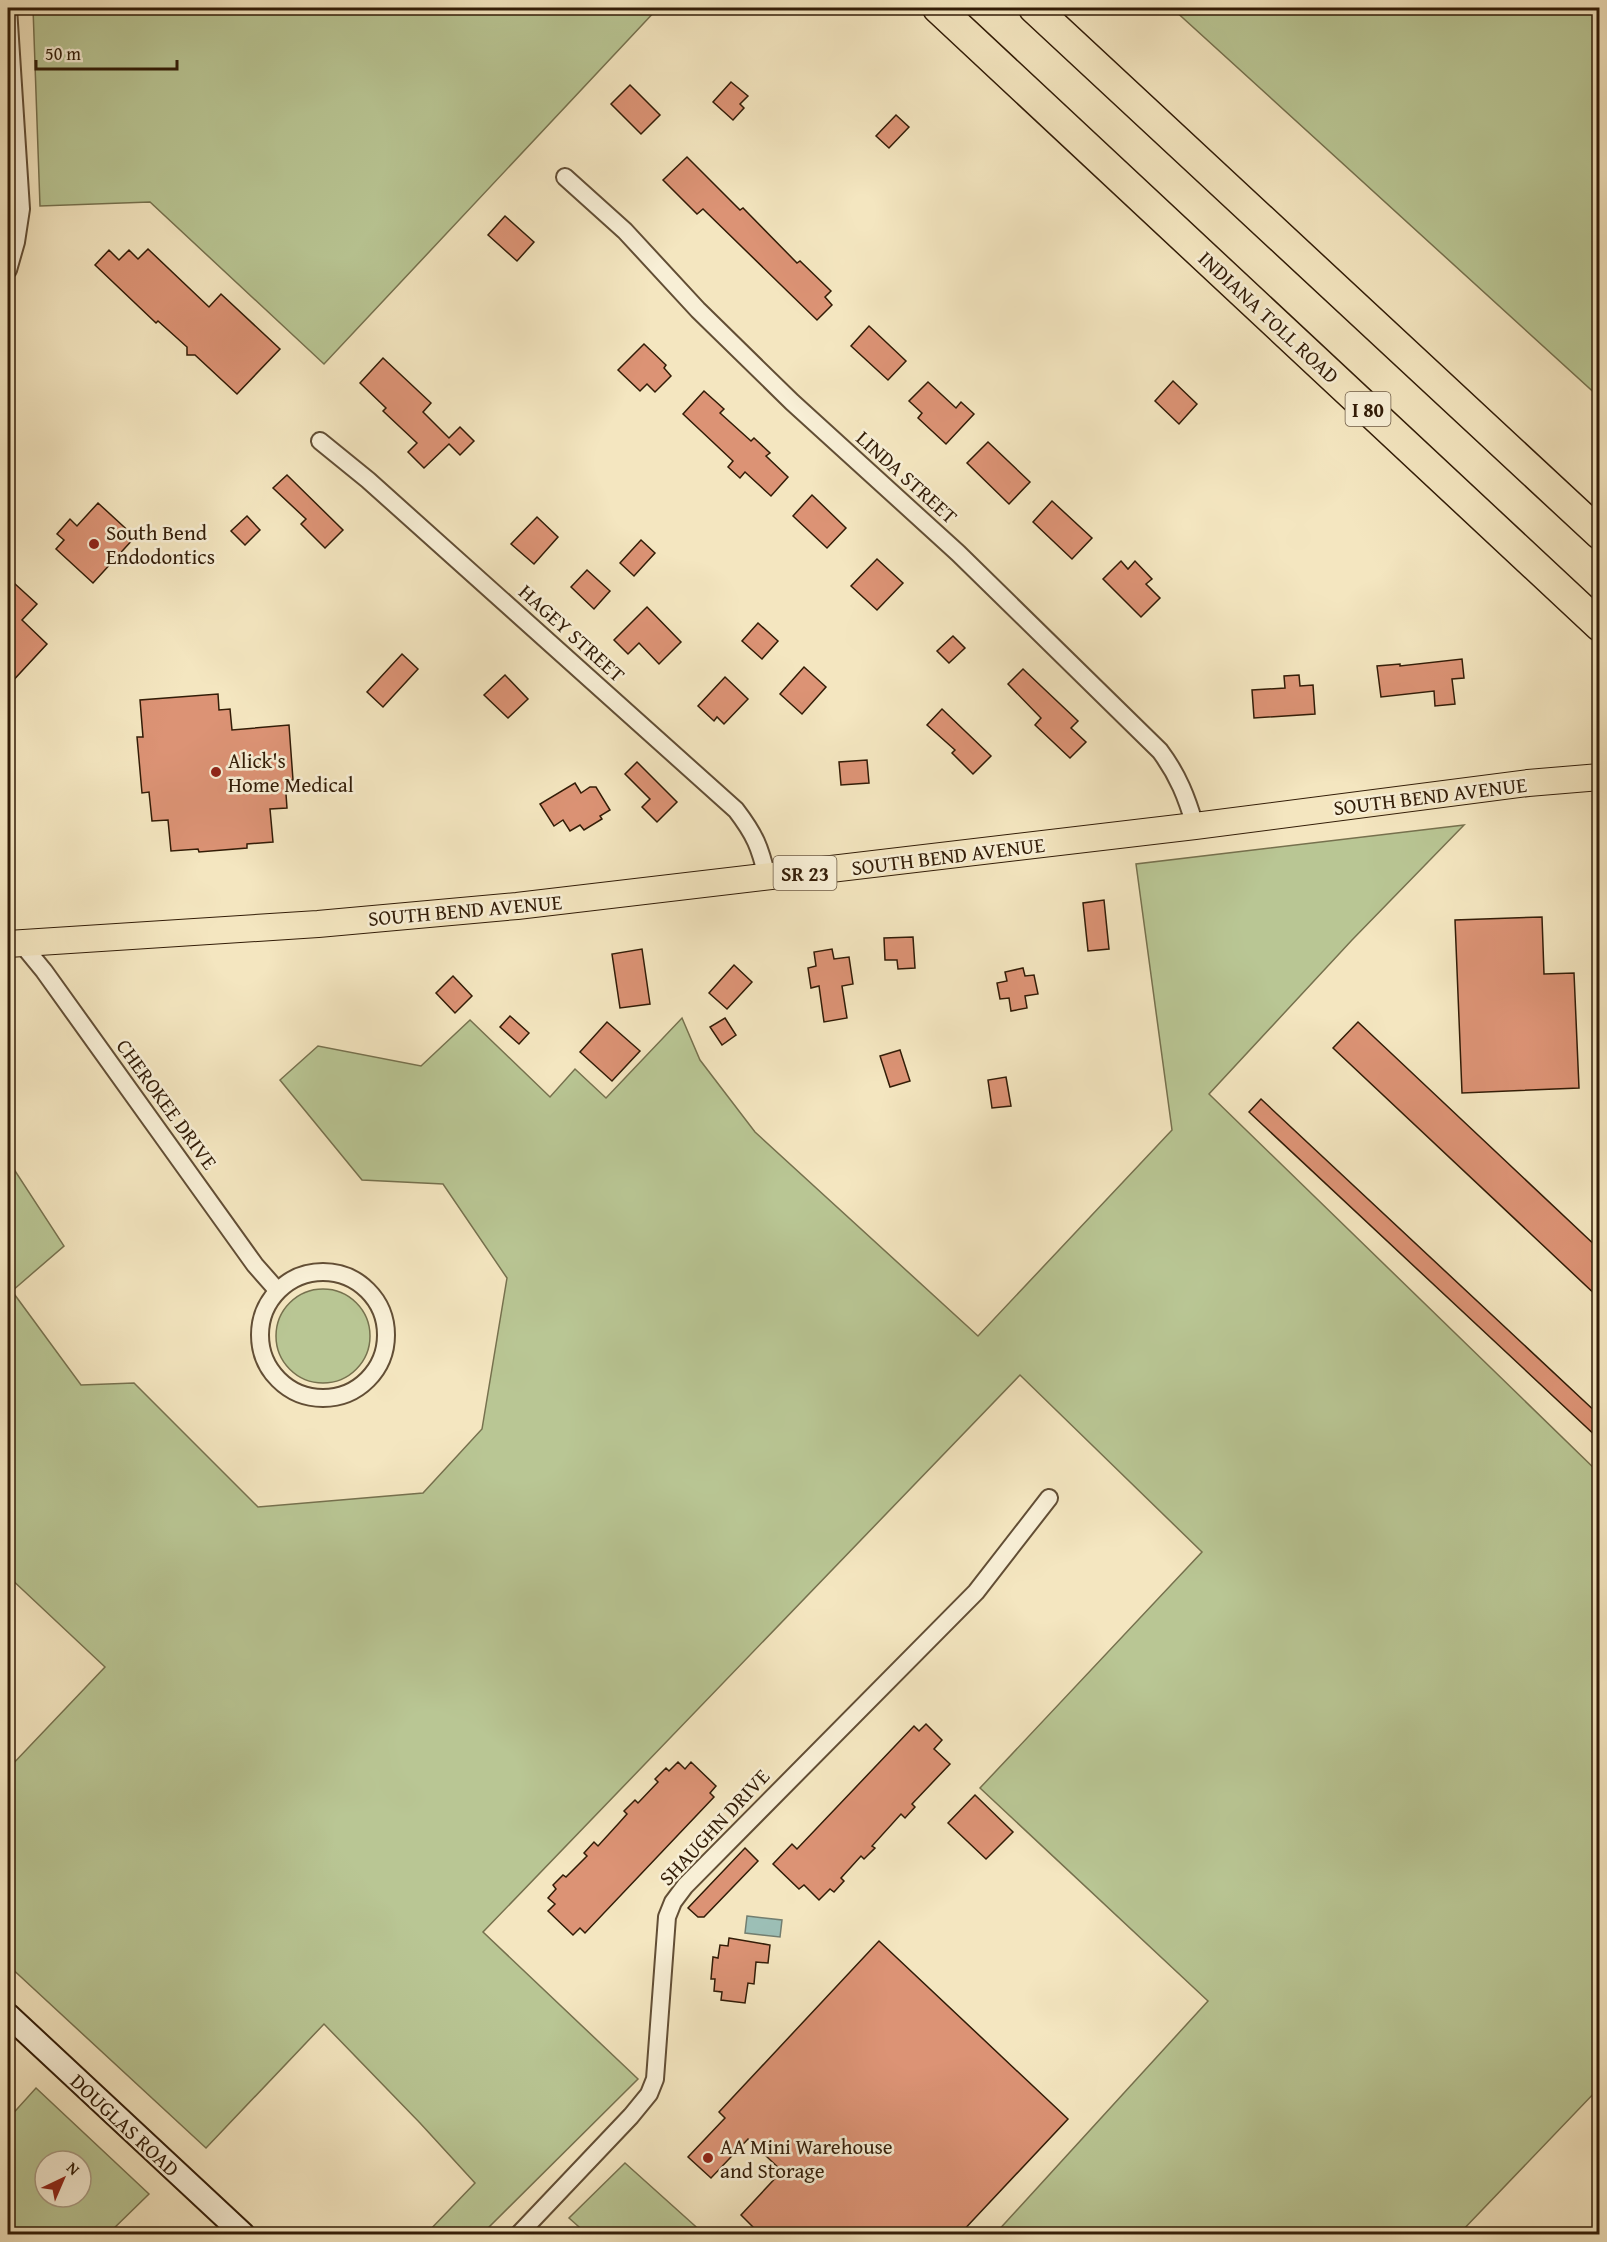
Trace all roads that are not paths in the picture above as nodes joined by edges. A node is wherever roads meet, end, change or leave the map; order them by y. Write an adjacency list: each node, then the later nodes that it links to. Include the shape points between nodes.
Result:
1 (8, 8): 5 (street, via 21,209)
2 (938, 8): 8 (highway, INDIANA TOLL ROAD / I 80)
3 (1034, 8): 7 (highway)
4 (565, 177): 10 (street, LINDA STREET, via 625,231 783,393 958,553 1160,751 1185,792)
5 (8, 270)
6 (320, 441): 11 (street, HAGEY STREET, via 736,810 754,833)
7 (1599, 534)
8 (1599, 626)
9 (1599, 777): 10 (main road, SOUTH BEND AVENUE / SR 23)
10 (1195, 826): 11 (main road, SOUTH BEND AVENUE / SR 23)
11 (767, 877): 12 (main road, SOUTH BEND AVENUE / SR 23, via 329,923)
12 (14, 943): 13 (street, CHEROKEE DRIVE, via 44,971 255,1266)
13 (277, 1290): 13 (street, via 309,1273 327,1272 360,1284 373,1297 382,1313 385,1349 379,1366 367,1381 351,1393 312,1398 293,1392 277,1380 260,1345 260,1325)
14 (1049, 1498): 17 (street, SHAUGHN DRIVE, via 976,1592 673,1902 667,1917 655,2079 649,2094)
15 (8, 2015): 16 (street, DOUGLAS ROAD)
16 (243, 2235)
17 (519, 2235)

